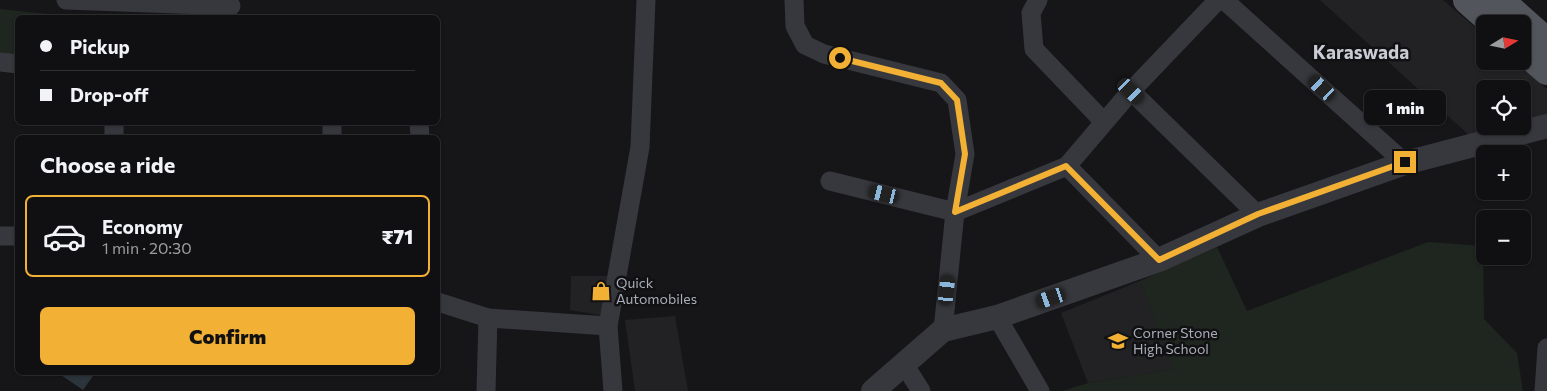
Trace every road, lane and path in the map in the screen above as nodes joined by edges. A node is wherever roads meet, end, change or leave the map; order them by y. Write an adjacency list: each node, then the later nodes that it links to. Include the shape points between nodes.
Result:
1 (66, 0): 9 (street)
2 (646, 0): 30 (street, via 640,147)
3 (794, 0): 22 (street, via 796,26 805,44 824,54 941,83 957,100 965,154)
4 (1038, 0): 17 (street, via 1031,13 1034,49)
5 (1218, 0): 16 (street)
6 (1224, 0): 19 (street)
7 (1467, 0): 10 (main road)
8 (1500, 0): 11 (main road)
9 (231, 6)
10 (1484, 15)
11 (1547, 42)
12 (1531, 57): 15 (main road)
13 (0, 62): 14 (street)
14 (15, 64)
15 (1547, 71)
16 (1131, 91): 17 (street); 23 (street)
17 (1104, 122): 20 (street)
18 (1547, 126): 19 (street)
19 (1405, 162): 23 (street)
20 (1066, 166): 22 (street); 26 (street)
21 (830, 181): 22 (street)
22 (955, 212): 31 (street)
23 (1258, 214): 26 (street)
24 (0, 236): 25 (street)
25 (15, 236)
26 (1159, 260): 28 (street)
27 (440, 303): 29 (street)
28 (997, 316): 31 (street); 38 (street)
29 (488, 318): 30 (street); 34 (street)
30 (608, 326): 35 (street)
31 (943, 330): 33 (street)
32 (1547, 348): 39 (street)
33 (904, 364): 36 (street); 37 (street)
34 (486, 391)
35 (613, 391)
36 (873, 391)
37 (921, 391)
38 (1040, 391)
39 (1544, 391)

